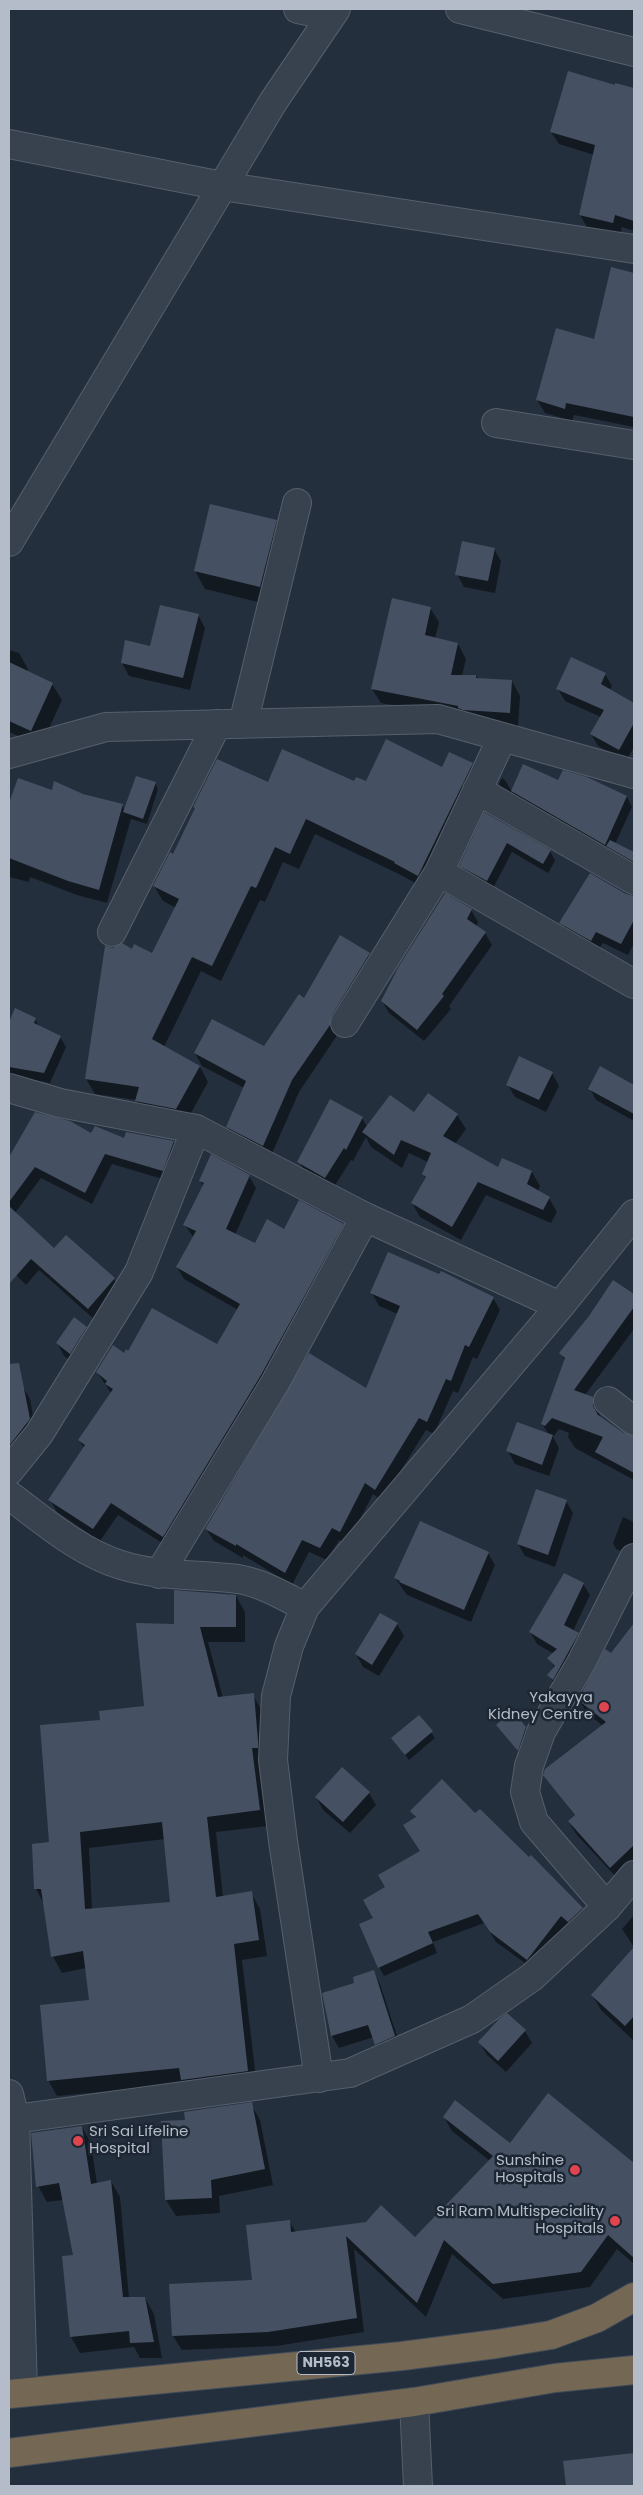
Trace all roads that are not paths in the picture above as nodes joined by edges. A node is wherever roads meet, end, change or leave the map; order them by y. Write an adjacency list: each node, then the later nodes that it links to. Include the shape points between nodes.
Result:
1 (298, 9): 3 (street)
2 (460, 9): 4 (street)
3 (334, 12): 6 (street, via 272,102)
4 (634, 52)
5 (9, 144): 6 (street)
6 (222, 186): 7 (street); 11 (street)
7 (634, 249)
8 (496, 423): 9 (street)
9 (634, 445)
10 (297, 503): 13 (street)
11 (9, 542)
12 (217, 724): 13 (street); 15 (street, via 106,727); 20 (street)
13 (243, 724): 14 (street, via 438,719)
14 (502, 738): 16 (street); 17 (street)
15 (9, 754)
16 (634, 774)
17 (477, 790): 18 (street); 19 (street)
18 (439, 872): 21 (street); 22 (street)
19 (634, 880)
20 (112, 932)
21 (634, 984)
22 (345, 1023)
23 (9, 1088): 24 (street, via 60,1103)
24 (196, 1129): 26 (street); 30 (street, via 139,1272 39,1434)
25 (634, 1214): 27 (street)
26 (365, 1217): 27 (street); 33 (street, via 276,1383)
27 (560, 1306): 34 (street)
28 (608, 1401): 29 (street)
29 (634, 1421)
30 (9, 1471)
31 (9, 1495): 33 (street, via 68,1539 95,1554 120,1565)
32 (634, 1558): 36 (street, via 581,1663 540,1732 528,1766 526,1792 534,1822)
33 (158, 1574): 34 (street, via 240,1580 274,1590)
34 (305, 1607): 37 (street, via 289,1646 276,1696 273,1760)
35 (631, 1886): 36 (street)
36 (607, 1907): 37 (street, via 532,1977 472,2019 350,2073)
37 (319, 2078): 38 (street)
38 (12, 2106): 41 (street)
39 (634, 2297): 41 (highway, NH563, via 596,2318 551,2334 496,2344)
40 (634, 2370): 42 (highway, via 555,2378)
41 (16, 2393)
42 (414, 2402): 43 (highway); 44 (street)
43 (9, 2452)
44 (418, 2486)

